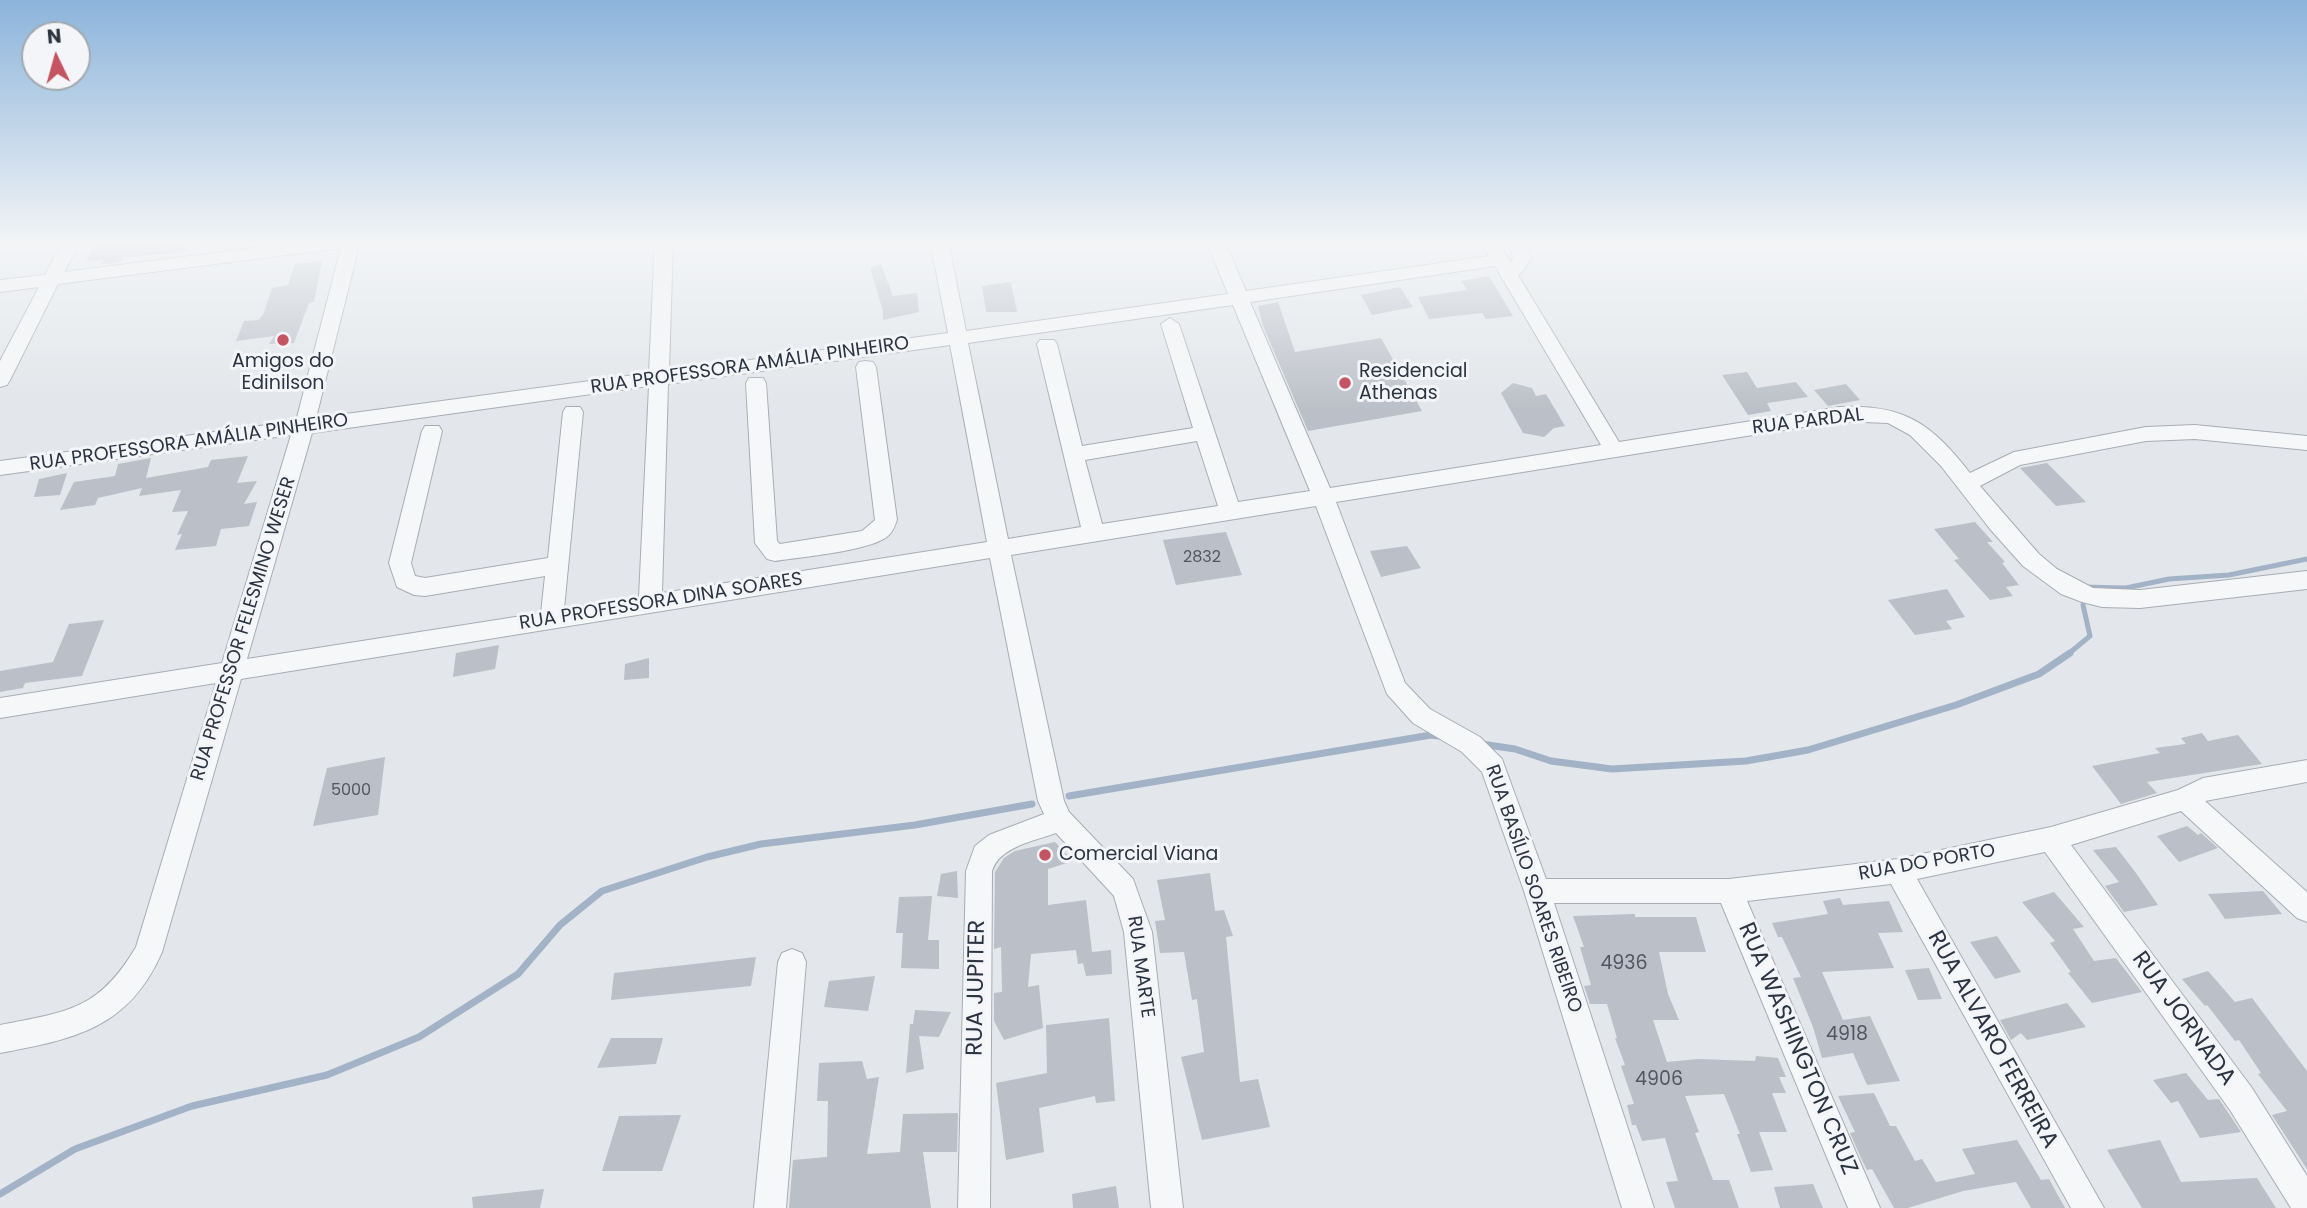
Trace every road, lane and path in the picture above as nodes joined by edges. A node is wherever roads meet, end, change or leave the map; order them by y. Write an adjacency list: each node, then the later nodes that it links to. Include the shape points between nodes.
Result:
1 (43, 296): 13 (street)
2 (340, 296): 16 (street, RUA PROFESSOR FELESMINO WESER)
3 (662, 296): 12 (street)
4 (950, 296): 9 (street, RUA MARTE)
5 (1263, 296): 7 (street, RUA PROFESSORA AMÁLIA PINHEIRO)
6 (1522, 296): 20 (street)
7 (1241, 299): 9 (street, RUA PROFESSORA AMÁLIA PINHEIRO); 24 (street, RUA BASÍLIO SOARES RIBEIRO)
8 (1170, 324): 18 (street)
9 (958, 337): 12 (street, RUA PROFESSORA AMÁLIA PINHEIRO); 29 (street, RUA MARTE)
10 (1047, 344): 21 (street)
11 (866, 368): 27 (street, via 886,520 882,529 867,538)
12 (660, 378): 16 (street, RUA PROFESSORA AMÁLIA PINHEIRO); 34 (street)
13 (0, 380)
14 (756, 383): 28 (street, via 766,543 775,553)
15 (573, 412): 30 (street)
16 (304, 428): 22 (street, RUA PROFESSORA AMÁLIA PINHEIRO); 36 (street, RUA PROFESSOR FELESMINO WESER)
17 (432, 431): 30 (street, via 402,548 405,581 414,586 438,586)
18 (1204, 433): 21 (street); 25 (street)
19 (2307, 443): 23 (street, via 2195,432 2146,434 2014,459)
20 (1615, 452): 23 (street, RUA PARDAL, via 1820,417 1873,414 1917,429); 24 (street, RUA PARDAL)
21 (1075, 453): 26 (street)
22 (0, 468)
23 (1967, 483): 33 (street, RUA PARDAL, via 2033,563 2058,583 2091,597 2124,599)
24 (1323, 497): 25 (street, RUA PROFESSORA DINA SOARES); 43 (street, RUA BASÍLIO SOARES RIBEIRO, via 1395,687 1428,722 1485,754)
25 (1230, 511): 26 (street, RUA PROFESSORA DINA SOARES)
26 (1093, 533): 29 (street, RUA PROFESSORA DINA SOARES)
27 (851, 540): 28 (street); 31 (street)
28 (797, 549): 32 (street)
29 (999, 550): 31 (street, RUA PROFESSORA DINA SOARES); 40 (street, RUA MARTE, via 1046,783)
30 (558, 565): 35 (street)
31 (855, 571): 32 (street, RUA PROFESSORA DINA SOARES)
32 (797, 581): 34 (street, RUA PROFESSORA DINA SOARES)
33 (2303, 586)
34 (650, 604): 35 (street, RUA PROFESSORA DINA SOARES)
35 (551, 620): 36 (street, RUA PROFESSORA DINA SOARES)
36 (233, 670): 37 (street, RUA PROFESSORA DINA SOARES); 47 (street, RUA PROFESSOR FELESMINO WESER, via 148,952 124,992 109,1006 74,1023)
37 (0, 708)
38 (2307, 771): 39 (street, RUA DO PORTO, via 2203,789)
39 (2185, 799): 41 (street, RUA DO PORTO); 45 (street)
40 (1060, 820): 50 (street, RUA JUPITER, via 998,843 984,855 979,871); 51 (street, RUA MARTE, via 1114,875 1132,908)
41 (2051, 839): 42 (street, RUA DO PORTO); 48 (street, RUA JORNADA, via 2241,1099)
42 (1898, 871): 44 (street, RUA DO PORTO); 54 (street, RUA ALVARO FERREIRA)
43 (1537, 891): 44 (street, RUA DO PORTO); 52 (street, RUA BASÍLIO SOARES RIBEIRO)
44 (1729, 891): 53 (street, RUA WASHINGTON CRUZ)
45 (2307, 909)
46 (792, 962): 49 (street)
47 (0, 1039)
48 (2307, 1205)
49 (770, 1208)
50 (974, 1208)
51 (1167, 1208)
52 (1638, 1208)
53 (1864, 1208)
54 (2088, 1208)

